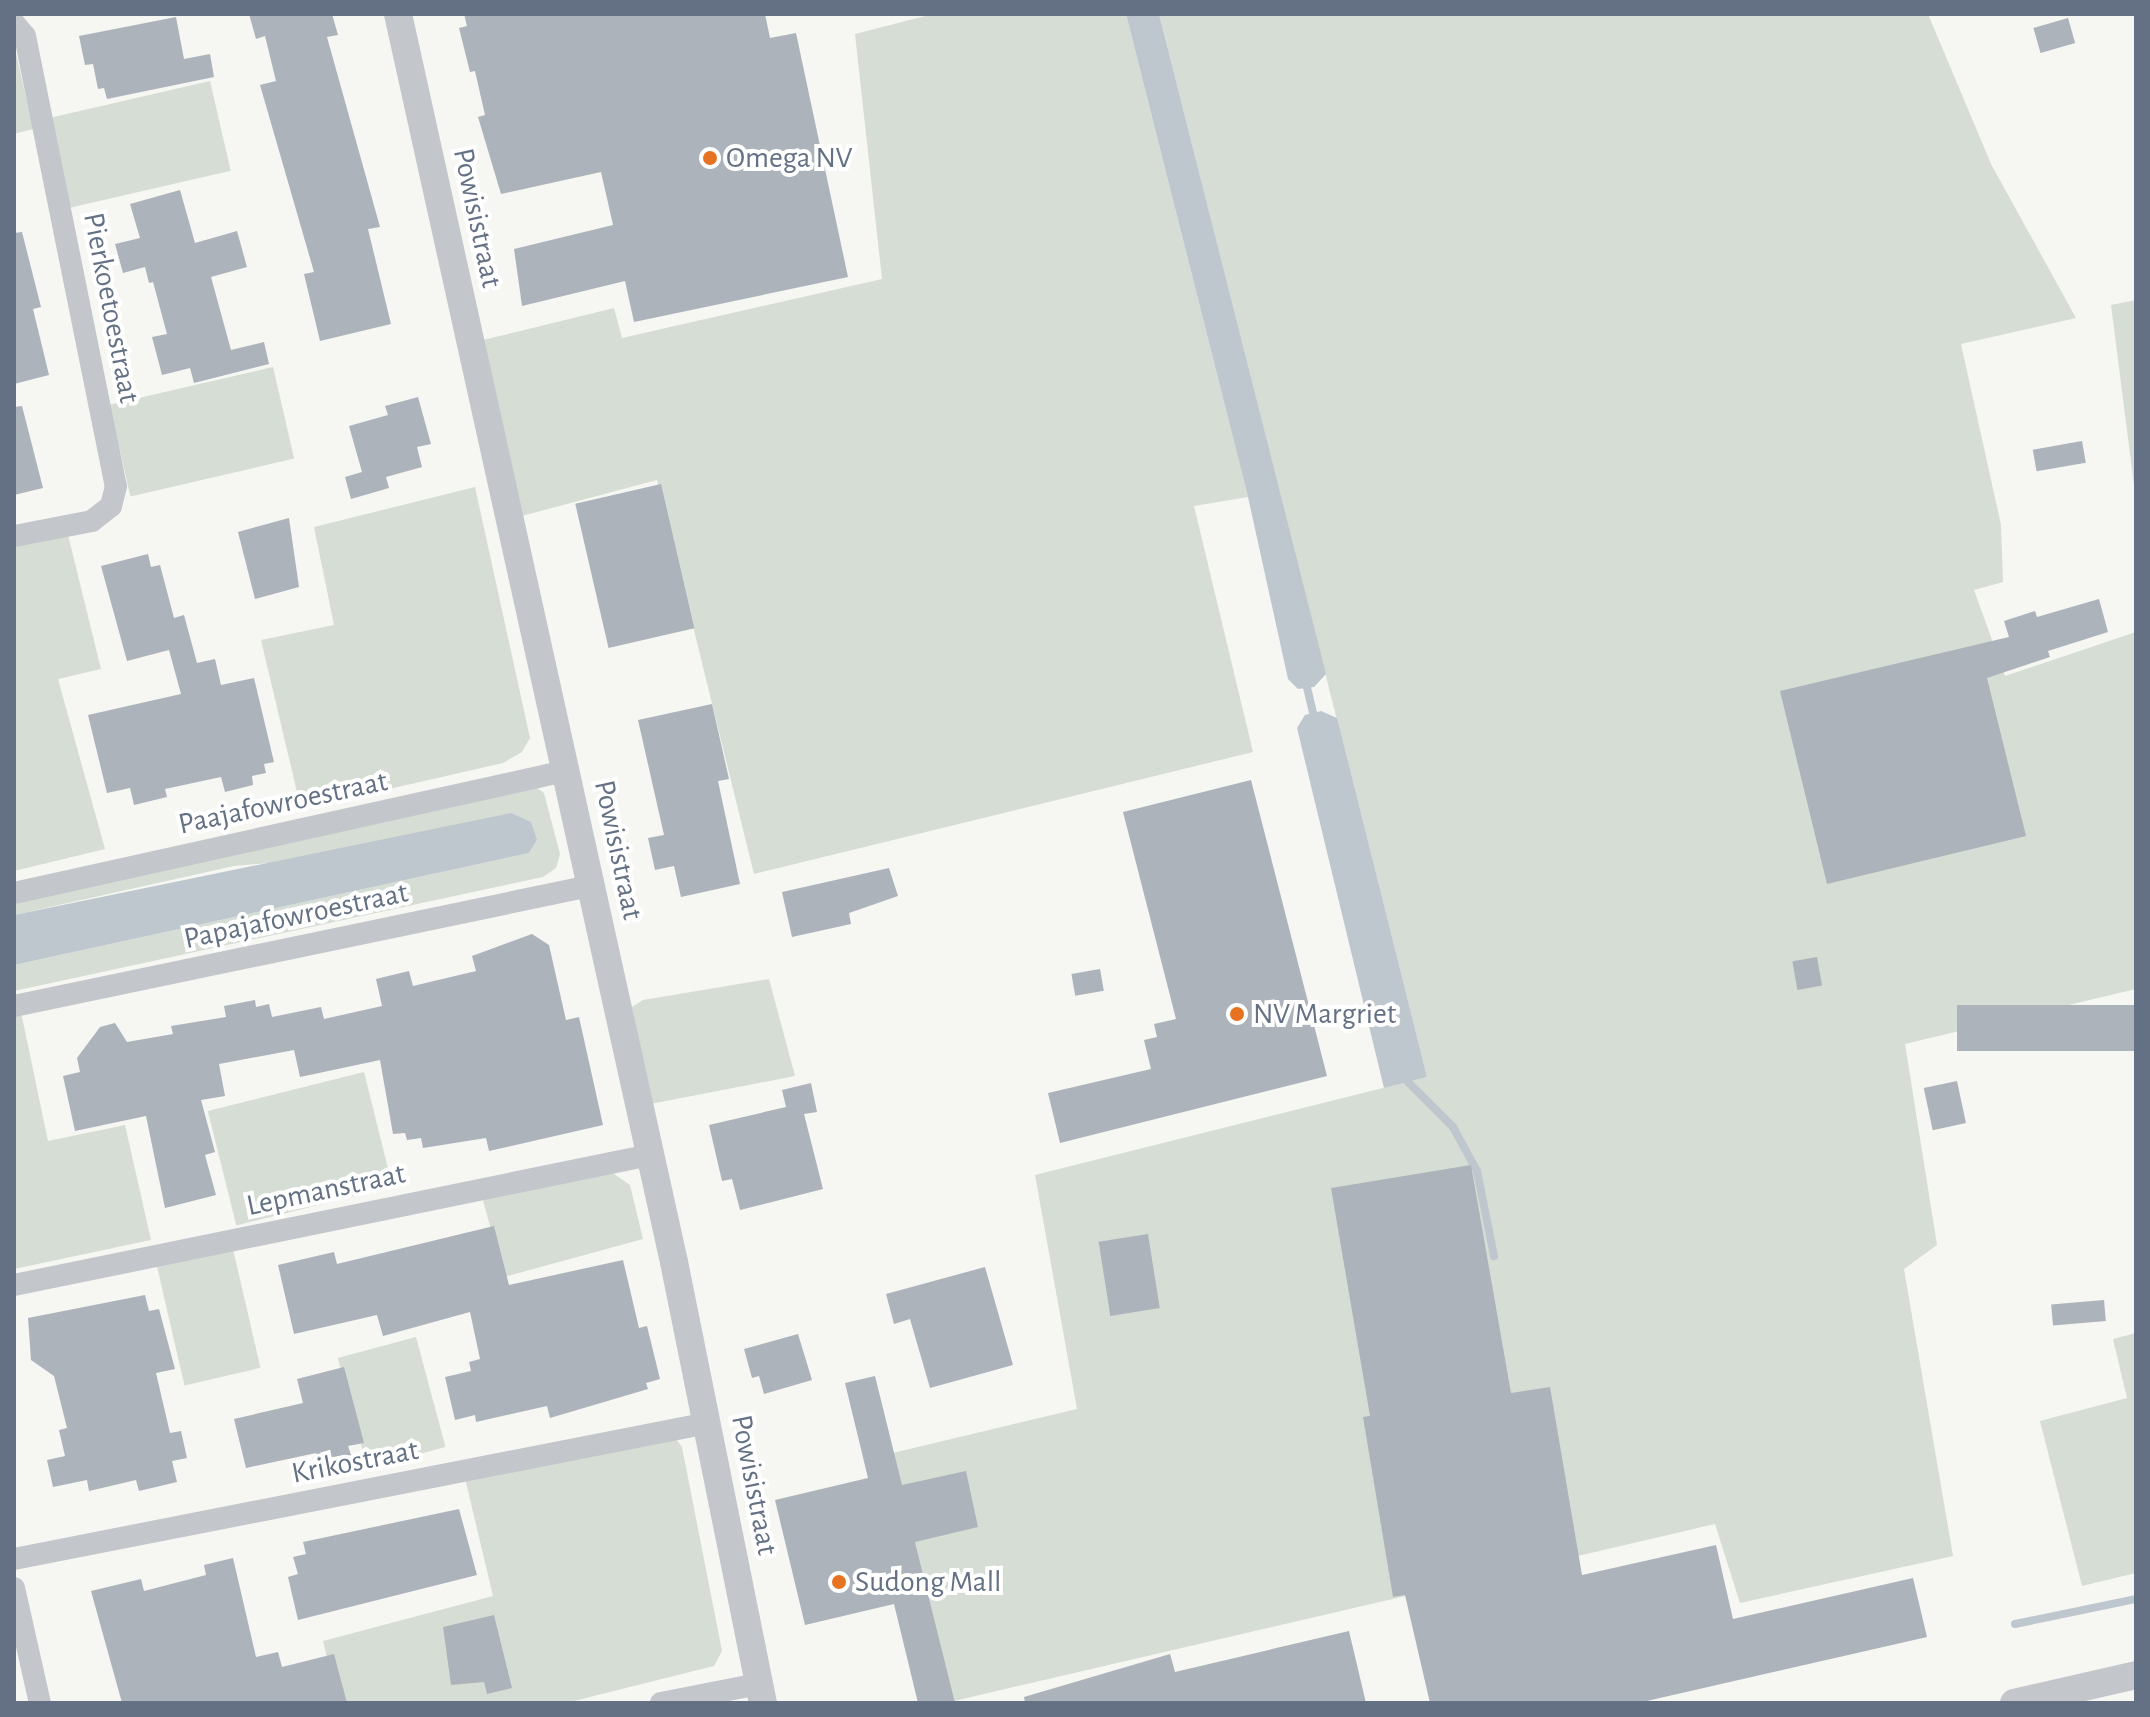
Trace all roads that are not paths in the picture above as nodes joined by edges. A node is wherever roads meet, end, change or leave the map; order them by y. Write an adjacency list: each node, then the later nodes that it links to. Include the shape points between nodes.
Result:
1 (398, 14): 4 (street, Powisistraat)
2 (14, 23): 3 (street, Pierkoetoestraat, via 25,36 116,486 111,506 92,521)
3 (14, 536)
4 (565, 771): 5 (street, Powisistraat); 6 (street, Paajafowroestraat)
5 (590, 886): 7 (street, Papajafowroestraat); 8 (street, Powisistraat)
6 (14, 893)
7 (14, 1006)
8 (650, 1155): 9 (street, Lepmanstraat); 10 (street, Powisistraat)
9 (14, 1285)
10 (708, 1423): 11 (street, Krikostraat); 14 (street, Powisistraat)
11 (14, 1559)
12 (14, 1588): 15 (street)
13 (2136, 1675): 17 (street)
14 (761, 1694): 16 (street)
15 (40, 1703)
16 (661, 1703)
17 (2014, 1703)

